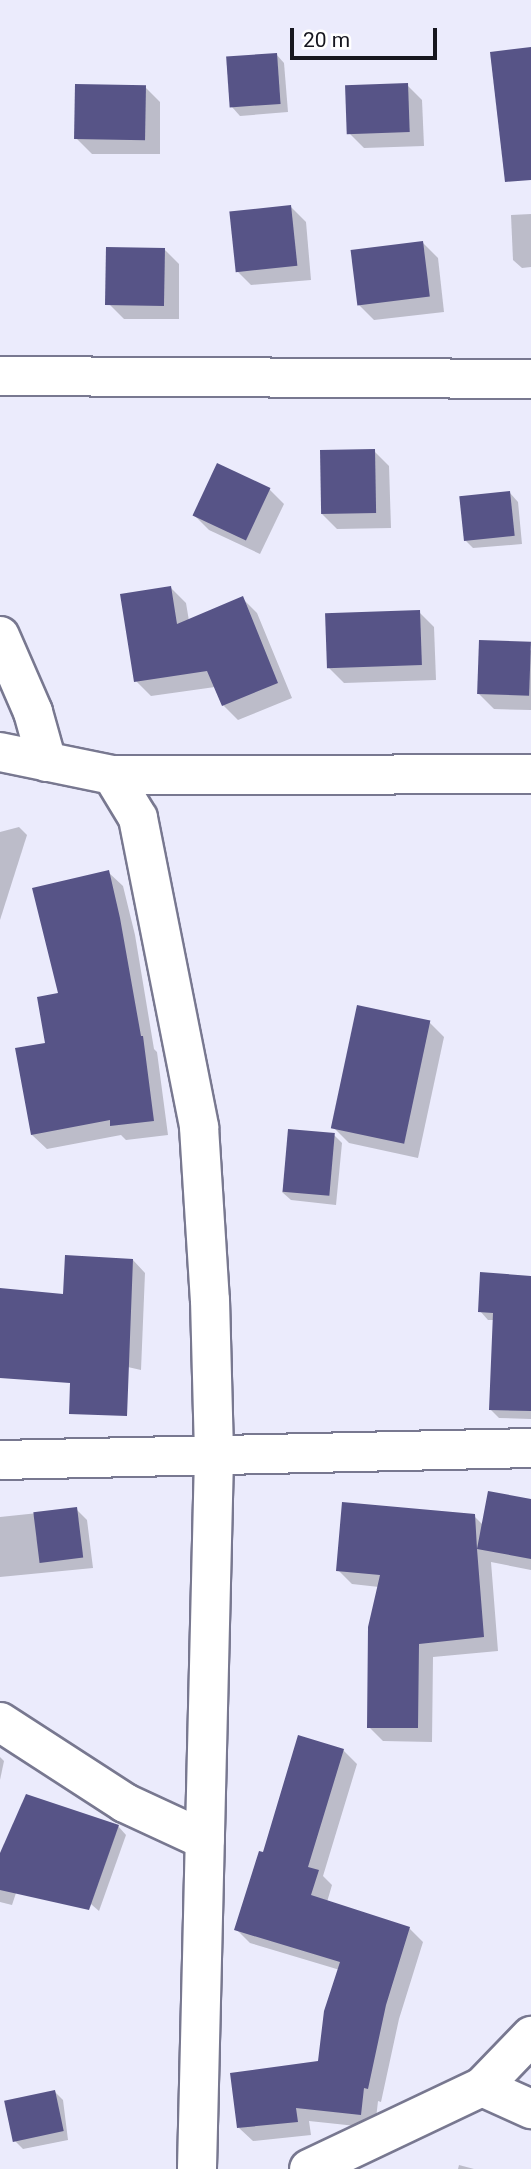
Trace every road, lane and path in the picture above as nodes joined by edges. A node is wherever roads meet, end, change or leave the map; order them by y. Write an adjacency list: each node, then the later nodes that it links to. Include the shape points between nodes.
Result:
1 (0, 376): 2 (street)
2 (531, 379)
3 (0, 636): 5 (street, via 33,712)
4 (0, 752): 5 (street)
5 (47, 762): 7 (street)
6 (531, 774): 7 (street)
7 (112, 775): 9 (street, via 138,818 144,840 199,1127)
8 (531, 1448): 9 (street)
9 (214, 1457): 10 (street); 12 (street)
10 (0, 1460)
11 (0, 1723): 12 (street, via 125,1803)
12 (205, 1840): 16 (street)
13 (531, 2036): 14 (street)
14 (482, 2087): 15 (street); 17 (street)
15 (531, 2109)
16 (197, 2169)
17 (309, 2169)

